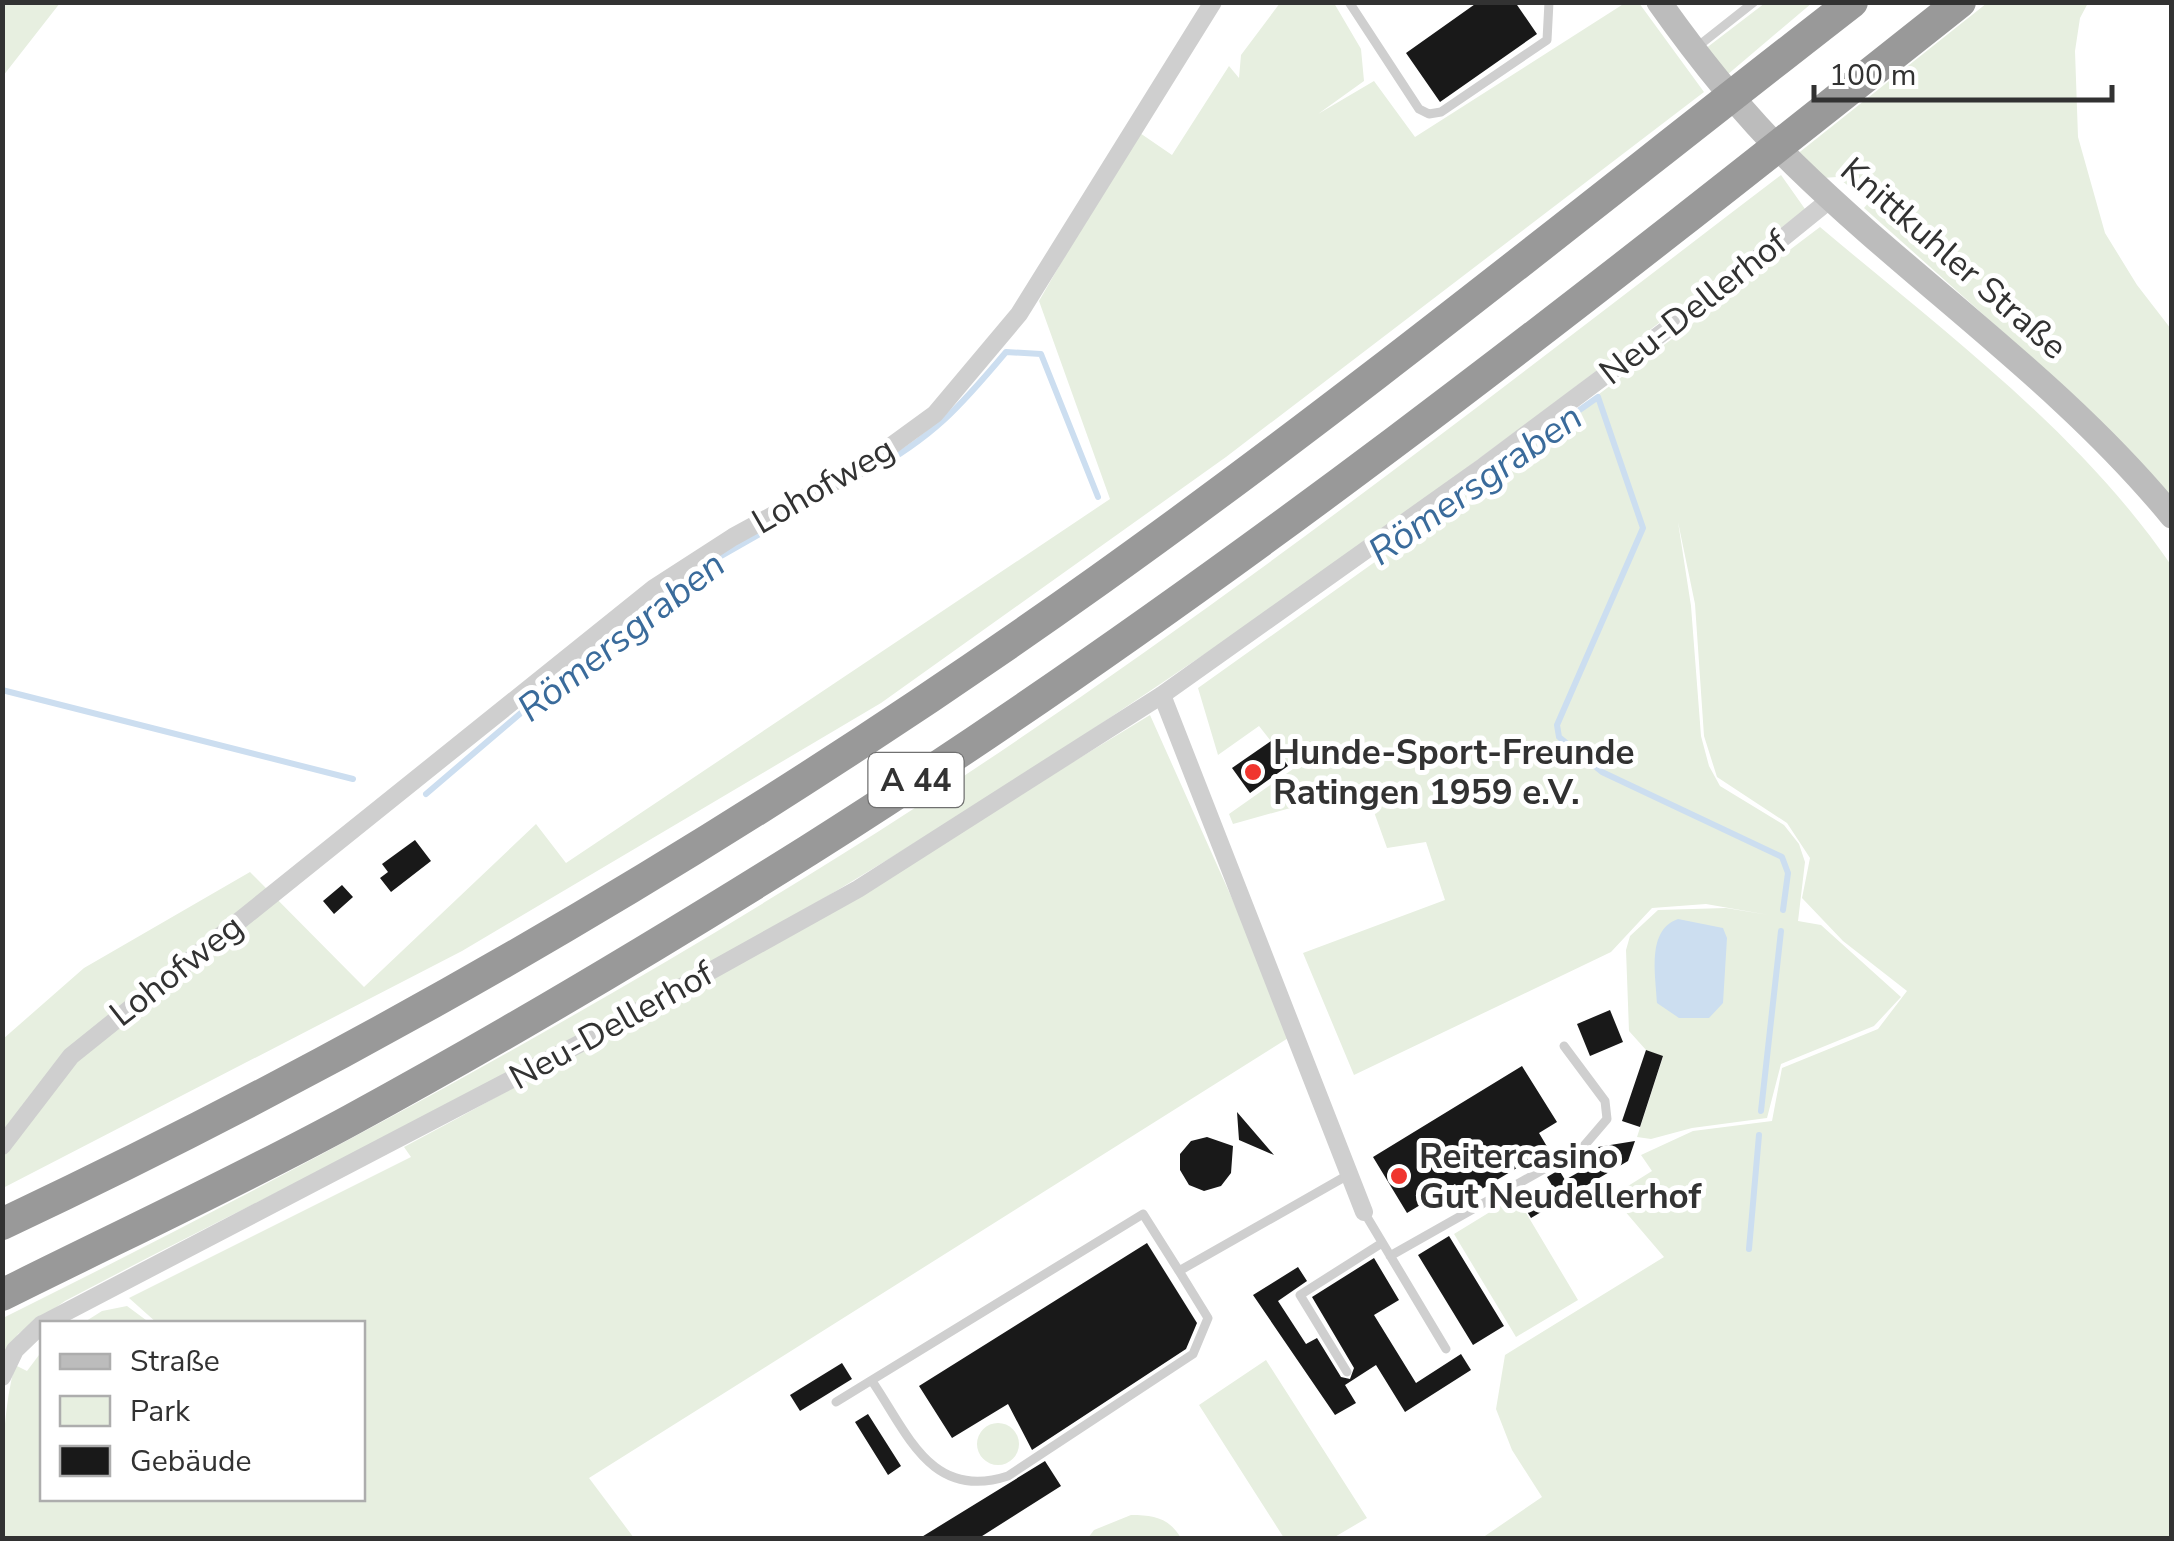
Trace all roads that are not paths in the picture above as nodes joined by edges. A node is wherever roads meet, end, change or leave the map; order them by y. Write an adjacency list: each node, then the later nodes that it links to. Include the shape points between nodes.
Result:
1 (1213, 2): 13 (street, Lohofweg, via 1019,314 935,414 879,456 719,546 626,610 100,1031 71,1056)
2 (1349, 2): 3 (lane, via 1428,114 1442,112 1547,40)
3 (1549, 2)
4 (1659, 2): 8 (street, Knittkuhler Straße)
5 (1754, 2): 8 (lane)
6 (1852, 2): 16 (highway, A 44, via 1228,487 832,761 398,1021)
7 (1960, 2): 20 (highway, A 44, via 1205,581 987,734 584,987 346,1122)
8 (1692, 50): 9 (street, Knittkuhler Straße)
9 (1832, 198): 10 (street, Knittkuhler Straße, via 2083,420); 11 (street, Neu-Dellerhof, via 1500,454)
10 (2172, 516)
11 (1162, 695): 14 (street); 21 (street, Neu-Dellerhof, via 858,889 581,1043)
12 (1564, 1046): 18 (lane, via 1604,1101 1607,1119 1600,1129 1583,1146)
13 (4, 1140)
14 (1348, 1175): 15 (street); 19 (lane)
15 (1364, 1212): 17 (lane)
16 (2, 1224)
17 (1382, 1244): 18 (lane); 24 (lane, via 1300,1295)
18 (1390, 1256): 23 (lane)
19 (1178, 1271): 26 (lane, via 1143,1214); 26 (lane, via 1208,1318 1194,1354 1008,1476 972,1482 930,1468)
20 (2, 1296)
21 (49, 1321)
22 (40, 1327): 25 (street, Neu-Dellerhof, via 16,1350)
23 (1446, 1349)
24 (1347, 1372)
25 (2, 1377)
26 (872, 1381): 27 (lane)
27 (836, 1402)

